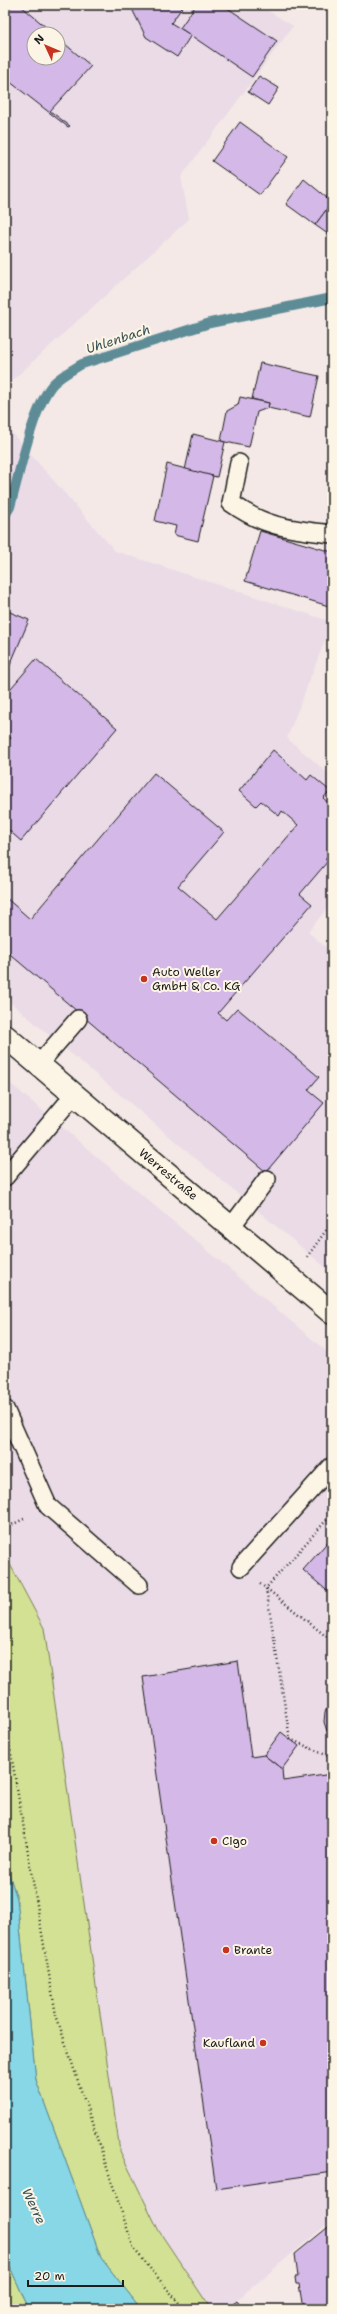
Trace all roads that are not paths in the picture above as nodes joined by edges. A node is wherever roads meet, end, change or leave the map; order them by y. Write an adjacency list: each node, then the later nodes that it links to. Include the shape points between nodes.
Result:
1 (239, 463): 2 (lane, via 231,503 251,517 276,527)
2 (332, 534)
3 (78, 1019): 5 (lane)
4 (5, 1036): 5 (main road, Werrestraße)
5 (38, 1065): 6 (main road, Werrestraße)
6 (74, 1095): 7 (lane); 9 (main road, Werrestraße)
7 (5, 1177)
8 (267, 1179): 9 (lane)
9 (231, 1227): 10 (main road, Werrestraße)
10 (332, 1313)
11 (5, 1409): 14 (lane, via 48,1506)
12 (332, 1466): 13 (lane)
13 (242, 1567)
14 (139, 1585)

